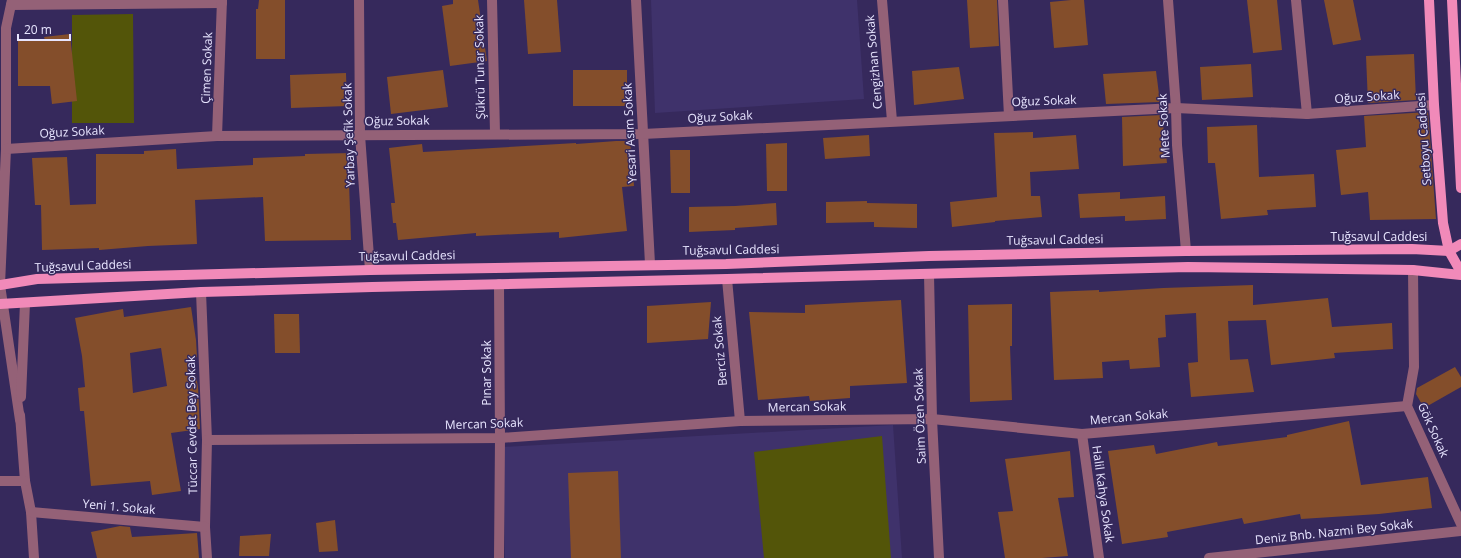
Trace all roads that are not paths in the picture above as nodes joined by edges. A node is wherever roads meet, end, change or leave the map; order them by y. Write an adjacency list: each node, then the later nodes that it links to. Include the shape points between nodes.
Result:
1 (359, 0): 19 (street, Yarbay Şefik Sokak)
2 (492, 0): 17 (street, Şükrü Tunar Sokak)
3 (636, 0): 18 (street, Yesari Asım Sokak)
4 (882, 0): 16 (street, Cengizhan Sokak)
5 (1003, 0): 15 (street)
6 (1168, 0): 13 (street, Mete Sokak)
7 (1296, 0): 14 (street)
8 (1429, 0): 12 (main road, Setboyu Caddesi)
9 (1452, 0): 22 (main road)
10 (222, 1): 11 (street); 20 (street, Çimen Sokak)
11 (11, 2): 21 (street, via 6,28)
12 (1434, 105): 14 (street, Oğuz Sokak); 25 (main road, Setboyu Caddesi, via 1443,223)
13 (1176, 108): 14 (street, Oğuz Sokak); 15 (street, Oğuz Sokak); 24 (street, Mete Sokak)
14 (1307, 114)
15 (1009, 116): 16 (street, Oğuz Sokak)
16 (892, 121): 18 (street, Oğuz Sokak)
17 (495, 133): 18 (street, Oğuz Sokak); 19 (street, Oğuz Sokak)
18 (643, 134): 26 (street, Yesari Asım Sokak)
19 (360, 135): 20 (street, Oğuz Sokak); 27 (street, Yarbay Şefik Sokak)
20 (217, 136): 21 (street, Oğuz Sokak)
21 (6, 149): 34 (street)
22 (1461, 188)
23 (1461, 244): 25 (main road)
24 (1186, 251): 25 (main road, Tuğsavul Caddesi); 26 (main road, Tuğsavul Caddesi)
25 (1449, 251): 29 (main road, Setboyu Caddesi)
26 (650, 264): 27 (main road, Tuğsavul Caddesi)
27 (370, 270): 34 (main road, Tuğsavul Caddesi, via 37,280)
28 (1413, 270): 30 (main road, via 1188,267); 31 (main road); 38 (street, Gök Sokak, via 1414,367)
29 (1461, 272)
30 (929, 274): 32 (main road); 39 (street, Saim Özen Sokak)
31 (1461, 275)
32 (727, 280): 33 (main road); 41 (street, Berciz Sokak)
33 (499, 284): 35 (main road); 43 (street, Pınar Sokak)
34 (0, 285): 37 (street)
35 (201, 292): 36 (main road); 44 (street, Tüccar Cevdet Bey Sokak)
36 (25, 303): 37 (main road); 40 (street)
37 (1, 304): 40 (street)
38 (1407, 406): 42 (street, Mercan Sokak); 48 (street, Gök Sokak)
39 (932, 419): 41 (street, Mercan Sokak); 42 (street, Mercan Sokak); 55 (street, Saim Özen Sokak)
40 (20, 420): 46 (street)
41 (740, 421): 43 (street, Mercan Sokak)
42 (1082, 434): 56 (street, Halil Kahya Sokak)
43 (500, 438): 44 (street, Mercan Sokak); 54 (street, Pınar Sokak)
44 (207, 440): 49 (street, Tüccar Cevdet Bey Sokak)
45 (0, 481): 46 (street)
46 (25, 481): 47 (street)
47 (31, 512): 49 (street, Yeni 1. Sokak); 52 (street)
48 (1461, 524)
49 (205, 527): 53 (street, Tüccar Cevdet Bey Sokak)
50 (1461, 531): 51 (street, Deniz Bnb. Nazmi Bey Sokak)
51 (1318, 547): 57 (street, Deniz Bnb. Nazmi Bey Sokak); 58 (street)
52 (34, 558)
53 (207, 558)
54 (499, 558)
55 (939, 558)
56 (1099, 558)
57 (1209, 558)
58 (1320, 558)

